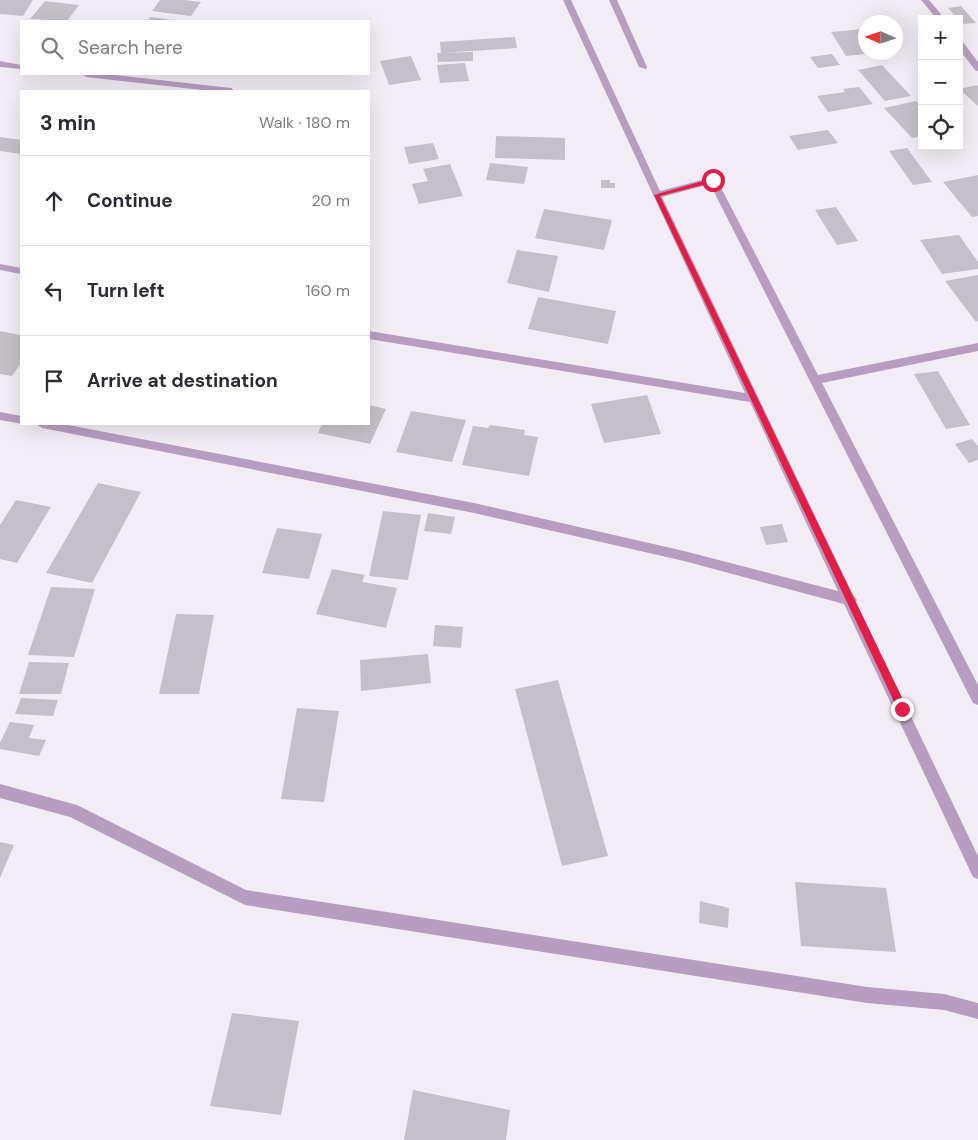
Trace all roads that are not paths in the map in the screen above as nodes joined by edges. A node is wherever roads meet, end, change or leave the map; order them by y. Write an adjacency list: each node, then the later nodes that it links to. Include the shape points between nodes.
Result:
1 (567, 0): 12 (street)
2 (613, 0): 8 (street)
3 (925, 0): 4 (street)
4 (938, 15)
5 (963, 48): 9 (street)
6 (0, 64): 7 (street)
7 (20, 66)
8 (643, 67)
9 (978, 68)
10 (95, 75): 11 (street)
11 (222, 90)
12 (657, 195): 17 (street, via 713,180); 18 (street)
13 (0, 267): 14 (street)
14 (20, 271)
15 (370, 335): 18 (street)
16 (978, 347): 17 (street)
17 (815, 380): 23 (street)
18 (755, 399): 22 (street)
19 (0, 416): 20 (street)
20 (20, 420)
21 (47, 425): 22 (street, via 474,508 684,556)
22 (851, 600): 25 (street)
23 (978, 699)
24 (0, 791): 26 (street, via 72,810 245,897 867,995 944,1002)
25 (978, 872)
26 (978, 1011)

